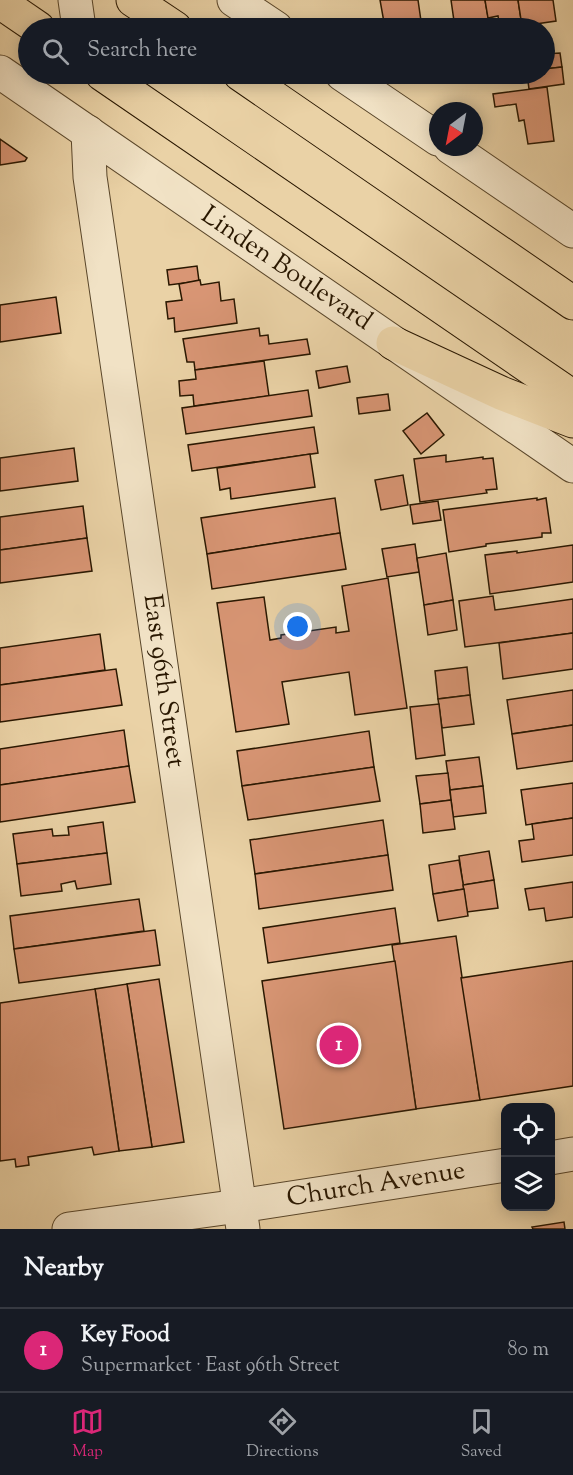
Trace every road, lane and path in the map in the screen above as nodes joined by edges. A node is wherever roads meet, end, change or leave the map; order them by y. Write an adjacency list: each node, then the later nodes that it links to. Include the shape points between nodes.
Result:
1 (75, 0): 6 (street)
2 (133, 0): 7 (highway)
3 (234, 0): 8 (street)
4 (0, 2): 5 (highway)
5 (23, 18)
6 (78, 18)
7 (159, 18)
8 (261, 18)
9 (0, 72): 13 (street, Linden Boulevard)
10 (117, 84): 19 (highway)
11 (255, 84): 17 (highway)
12 (357, 84): 14 (street)
13 (88, 132): 18 (street, Linden Boulevard); 25 (street, East 96th Street, via 90,177)
14 (429, 133)
15 (463, 156): 16 (street)
16 (573, 231)
17 (573, 303)
18 (393, 343): 20 (highway); 21 (street, Linden Boulevard)
19 (573, 397)
20 (573, 421)
21 (573, 466)
22 (573, 1154): 23 (street)
23 (555, 1157)
24 (501, 1166): 25 (street, Church Avenue)
25 (241, 1218): 26 (street, Church Avenue)
26 (69, 1229)

